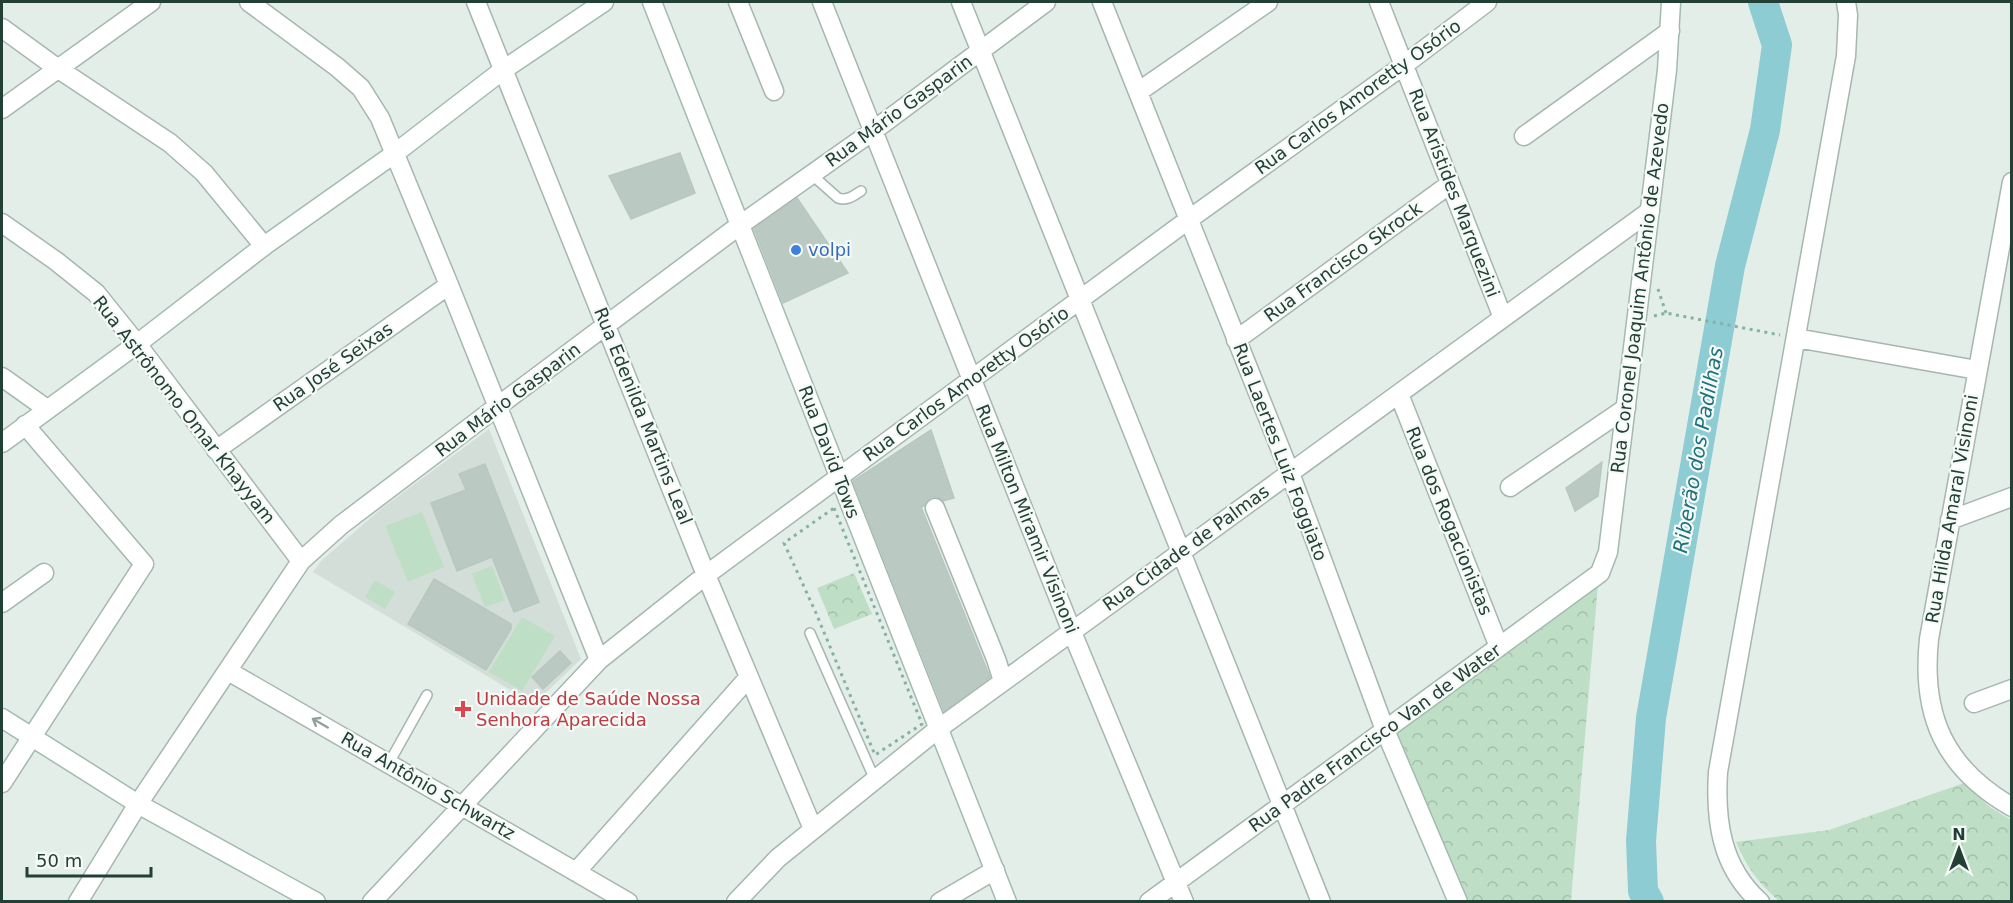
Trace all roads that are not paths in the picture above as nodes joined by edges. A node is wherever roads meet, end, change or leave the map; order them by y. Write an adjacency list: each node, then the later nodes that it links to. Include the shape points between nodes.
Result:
1 (151, 2): 20 (street)
2 (249, 2): 27 (street, via 361,88 380,118)
3 (476, 2): 21 (street, Rua Edenilda Martins Leal)
4 (604, 2): 21 (street)
5 (652, 2): 35 (street, Rua David Tows)
6 (738, 2): 22 (street)
7 (822, 2): 25 (street, Rua Milton Miramir Visinoni)
8 (961, 2): 18 (street)
9 (1046, 2): 18 (street, Rua Mário Gasparin)
10 (1102, 2): 23 (street, Rua Laertes Luiz Foggiato)
11 (1268, 2): 23 (street)
12 (1379, 2): 19 (street, Rua Aristides Marquezini)
13 (1487, 2): 19 (street, Rua Carlos Amoretty Osório)
14 (1671, 2): 17 (street, Rua Coronel Joaquim Antônio de Azevedo)
15 (1846, 2): 41 (street, via 1846,56)
16 (2, 28): 20 (street)
17 (1670, 31): 26 (street); 32 (street, Rua Coronel Joaquim Antônio de Azevedo)
18 (981, 51): 25 (street, Rua Mário Gasparin); 38 (street)
19 (1404, 65): 30 (street, Rua Aristides Marquezini); 33 (street, Rua Carlos Amoretty Osório)
20 (57, 68): 24 (street); 36 (street, via 170,143 204,172)
21 (503, 70): 27 (street); 40 (street, Rua Edenilda Martins Leal)
22 (774, 90)
23 (1138, 92): 33 (street, Rua Laertes Luiz Foggiato)
24 (2, 109)
25 (873, 131): 28 (street, Rua Mário Gasparin); 46 (street, Rua Milton Miramir Visinoni)
26 (1524, 136)
27 (394, 154): 36 (street); 37 (street)
28 (811, 174): 31 (lane, via 843,200); 35 (street, Rua Mário Gasparin)
29 (2012, 182): 44 (street, Rua Hilda Amaral Visinoni)
30 (1450, 184): 39 (street, Rua Aristides Marquezini); 42 (street, Rua Francisco Skrock)
31 (861, 191)
32 (1650, 211): 39 (street, Rua Cidade de Palmas); 49 (street, Rua Coronel Joaquim Antônio de Azevedo)
33 (1188, 220): 38 (street, Rua Carlos Amoretty Osório); 42 (street, Rua Laertes Luiz Foggiato)
34 (2, 223): 43 (street, Rua Astrônomo Omar Khayyam, via 96,293)
35 (740, 225): 40 (street, Rua Mário Gasparin); 55 (street, Rua David Tows)
36 (264, 246): 43 (street)
37 (449, 285): 48 (street); 53 (street, Rua José Seixas)
38 (1080, 300): 46 (street, Rua Carlos Amoretty Osório); 60 (street)
39 (1503, 318): 47 (street, Rua Cidade de Palmas)
40 (606, 326): 48 (street, Rua Mário Gasparin); 64 (street, Rua Edenilda Martins Leal)
41 (1796, 338): 44 (street); 102 (street, via 1716,800 1726,851 1739,877)
42 (1236, 340): 54 (street, Rua Laertes Luiz Foggiato)
43 (137, 344): 50 (street); 53 (street, Rua Astrônomo Omar Khayyam)
44 (1977, 370): 59 (street, Rua Hilda Amaral Visinoni)
45 (2, 377): 50 (street)
46 (972, 379): 55 (street, Rua Carlos Amoretty Osório); 66 (street, Rua Milton Miramir Visinoni)
47 (1399, 394): 54 (street, Rua Cidade de Palmas); 68 (street, Rua dos Rogacionistas)
48 (498, 406): 61 (street, Rua Mário Gasparin, via 341,525); 69 (street)
49 (1626, 408): 56 (street); 63 (street, Rua Coronel Joaquim Antônio de Azevedo, via 1608,552)
50 (46, 409): 51 (street)
51 (25, 425): 52 (street); 79 (street, via 144,564)
52 (2, 443)
53 (216, 450): 61 (street, Rua Astrônomo Omar Khayyam)
54 (1290, 473): 60 (street, Rua Cidade de Palmas); 78 (street, Rua Laertes Luiz Foggiato)
55 (839, 478): 64 (street, Rua Carlos Amoretty Osório); 77 (street, Rua David Tows)
56 (1510, 487)
57 (2012, 497): 59 (street)
58 (935, 508): 72 (street)
59 (1950, 520): 86 (street, Rua Hilda Amaral Visinoni, via 1929,639 1929,703 1938,730 1958,762 1984,788)
60 (1181, 552): 66 (street, Rua Cidade de Palmas); 84 (street)
61 (301, 561): 70 (street, Rua Mário Gasparin)
62 (44, 573): 65 (street)
63 (1600, 573): 68 (street, Rua Padre Francisco Van de Water)
64 (706, 575): 69 (street, Rua Carlos Amoretty Osório); 71 (street, Rua Edenilda Martins Leal)
65 (2, 603)
66 (1072, 632): 72 (street, Rua Cidade de Palmas); 90 (street, Rua Milton Miramir Visinoni)
67 (810, 633): 81 (lane)
68 (1499, 647): 78 (street, Rua Padre Francisco Van de Water)
69 (598, 660): 85 (street, Rua Carlos Amoretty Osório)
70 (228, 671): 80 (street, Rua Antônio Schwartz, one-way to 70); 83 (street, Rua Mário Gasparin)
71 (749, 677): 87 (street, Rua Edenilda Martins Leal); 89 (street)
72 (1004, 681): 77 (street, Rua Cidade de Palmas)
73 (2012, 689): 75 (street)
74 (426, 695): 80 (lane)
75 (1974, 703)
76 (2, 718): 79 (street)
77 (938, 729): 81 (street, Rua Cidade de Palmas); 88 (street, Rua David Tows)
78 (1385, 730): 84 (street, Rua Padre Francisco Van de Water); 101 (street, Rua Laertes Luiz Foggiato)
79 (32, 737): 82 (street); 83 (street)
80 (389, 763): 85 (street, Rua Antônio Schwartz)
81 (875, 780): 87 (street, Rua Cidade de Palmas)
82 (2, 783)
83 (138, 804): 91 (street, Rua Mário Gasparin); 92 (street)
84 (1284, 804): 90 (street, Rua Padre Francisco Van de Water); 100 (street)
85 (461, 805): 89 (street, Rua Antônio Schwartz); 93 (street, Rua Carlos Amoretty Osório)
86 (2012, 807)
87 (813, 829): 95 (street, Rua Cidade de Palmas, via 778,858)
88 (995, 870): 96 (street); 97 (street, Rua David Tows)
89 (576, 872): 94 (street, Rua Antônio Schwartz)
90 (1176, 882): 98 (street, Rua Padre Francisco Van de Water); 99 (street, Rua Milton Miramir Visinoni)
91 (78, 902)
92 (316, 902)
93 (372, 902)
94 (628, 902)
95 (736, 902)
96 (940, 902)
97 (1007, 902)
98 (1149, 902)
99 (1184, 902)
100 (1321, 902)
101 (1458, 902)
102 (1760, 902)

